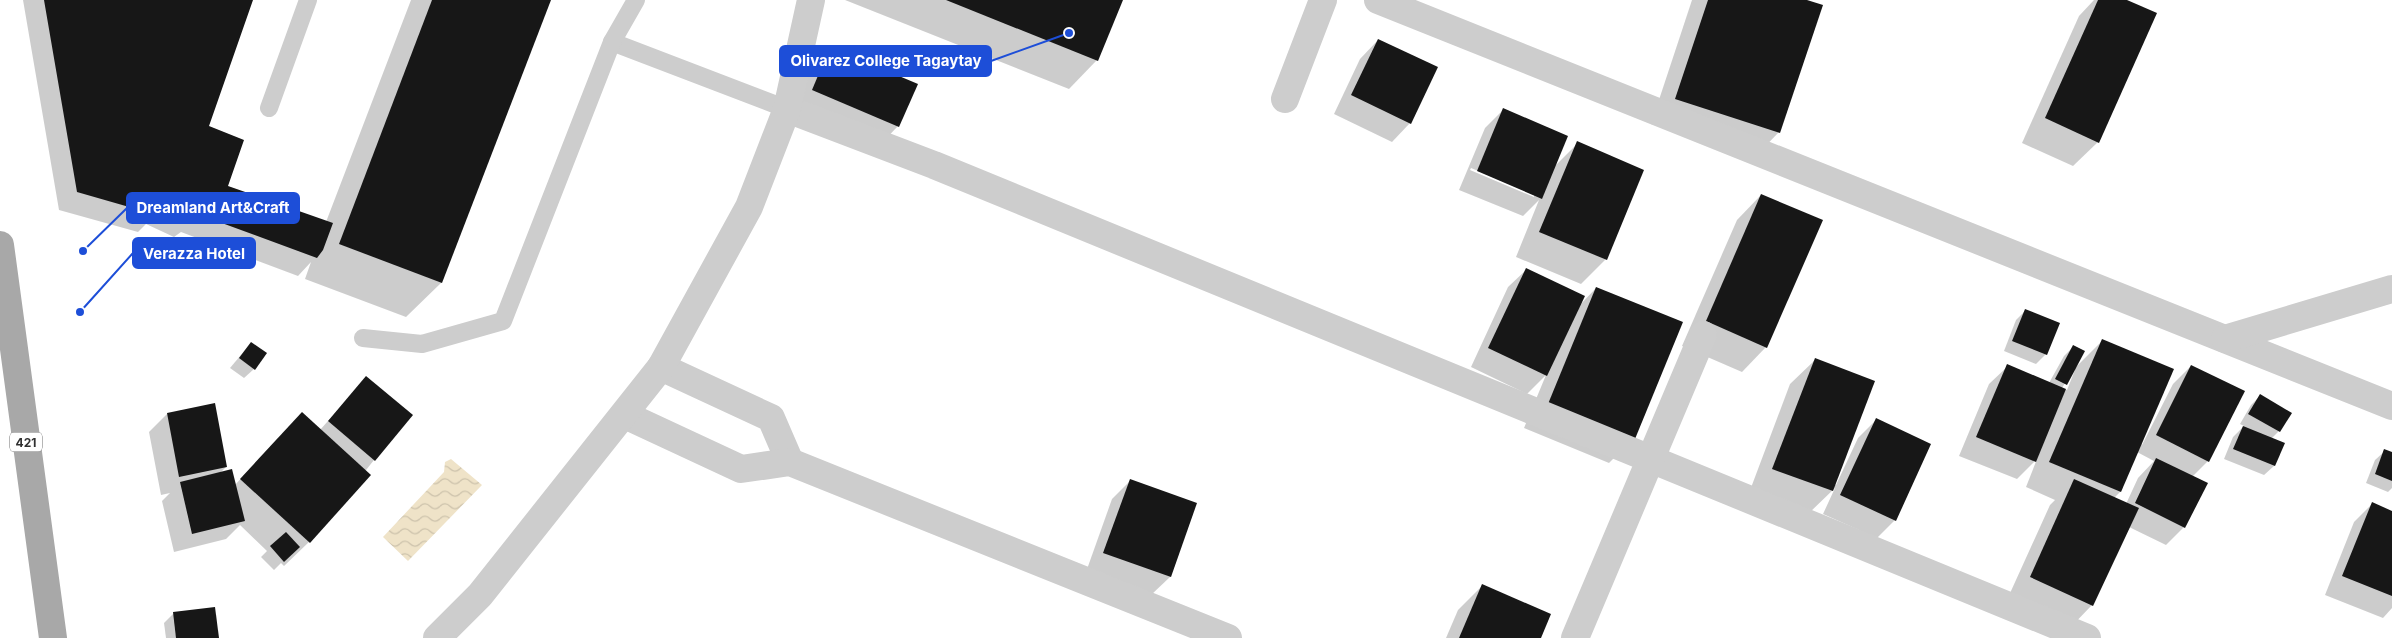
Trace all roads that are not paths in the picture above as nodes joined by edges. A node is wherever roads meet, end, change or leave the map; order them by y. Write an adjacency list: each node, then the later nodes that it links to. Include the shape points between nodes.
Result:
1 (308, 0): 8 (lane)
2 (636, 0): 6 (lane)
3 (811, 0): 9 (street)
4 (1323, 0): 7 (street)
5 (1378, 0): 14 (street)
6 (612, 42): 9 (lane); 13 (lane, via 503,321 422,344)
7 (1285, 100)
8 (269, 108)
9 (786, 109): 15 (street, via 749,207); 18 (street, via 943,169)
10 (0, 245): 20 (main road, 421)
11 (2392, 289): 14 (street)
12 (1703, 335): 18 (street)
13 (364, 338)
14 (2226, 339): 16 (street)
15 (661, 367): 17 (street); 19 (street, via 771,418)
16 (2392, 406)
17 (625, 415): 19 (street, via 741,468); 21 (street, via 480,595)
18 (1650, 460): 23 (street); 24 (street)
19 (790, 462): 22 (street)
20 (53, 638)
21 (437, 638)
22 (1228, 638)
23 (1575, 638)
24 (2087, 638)

